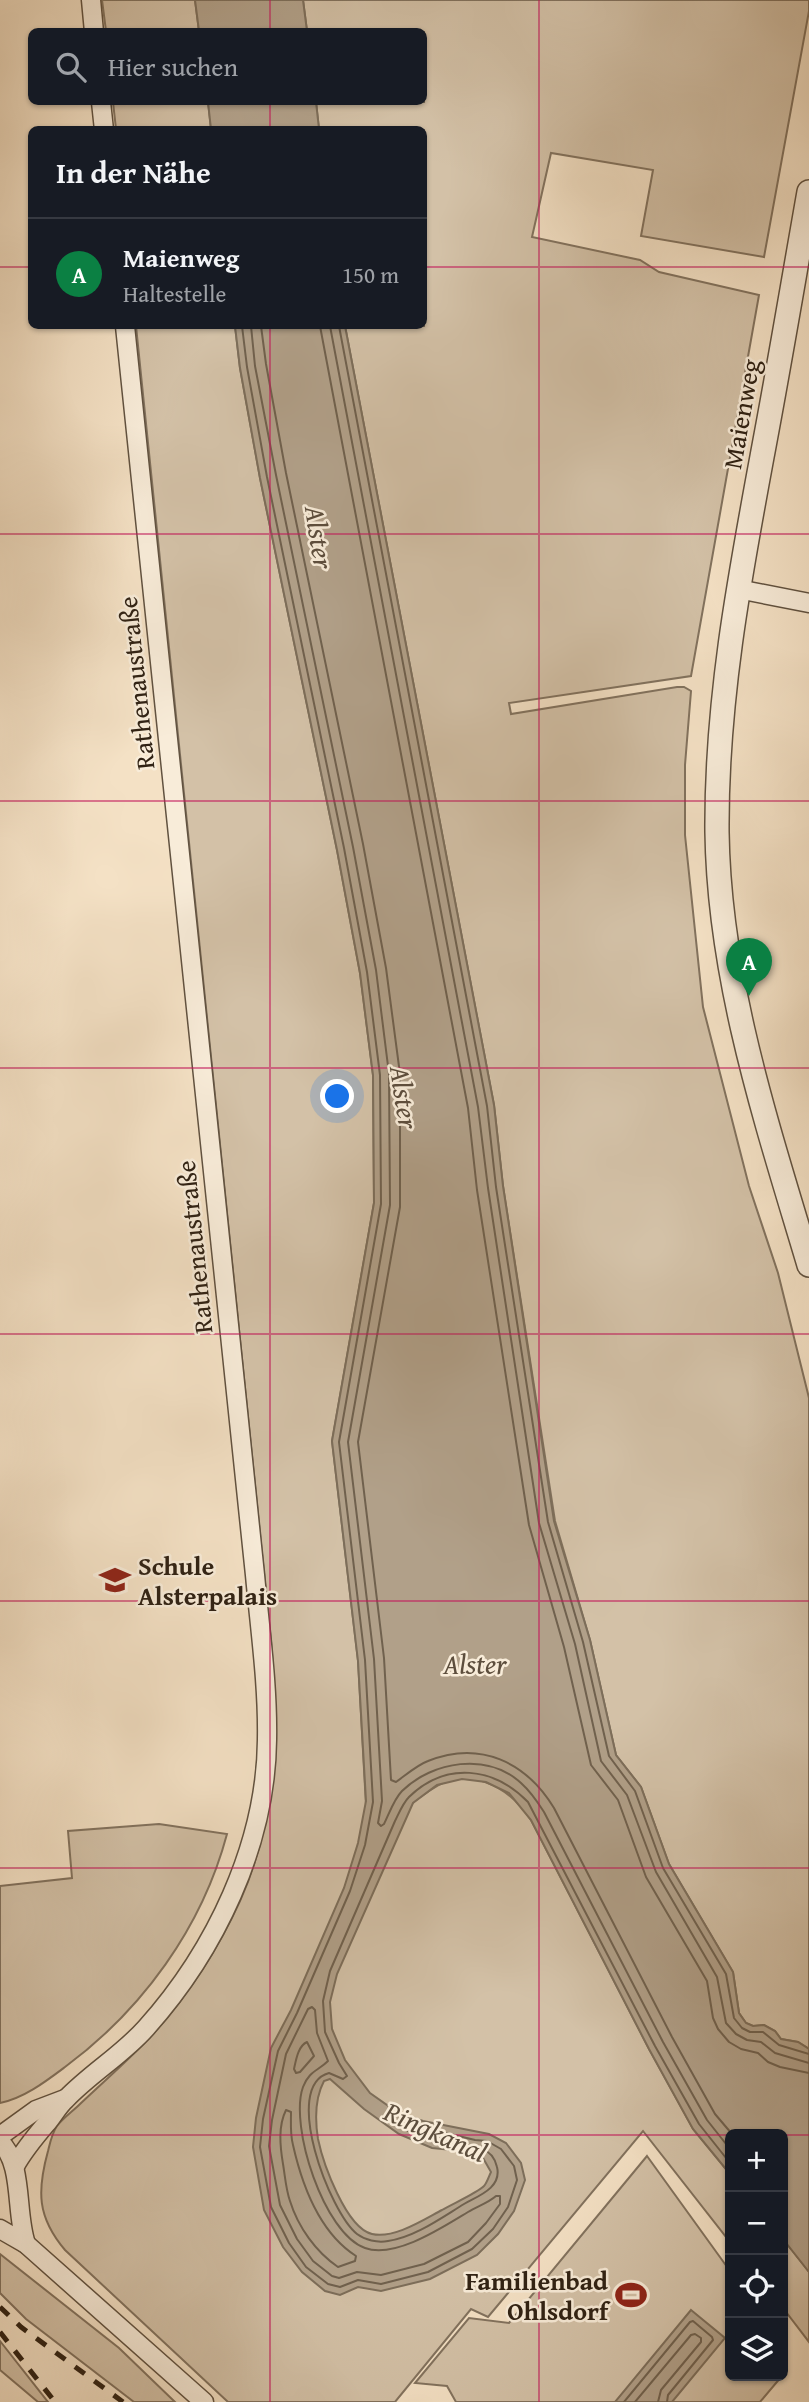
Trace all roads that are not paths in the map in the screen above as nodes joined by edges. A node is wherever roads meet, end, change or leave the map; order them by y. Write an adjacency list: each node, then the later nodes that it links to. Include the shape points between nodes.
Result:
1 (91, 0): 2 (street)
2 (94, 28)
3 (101, 105): 4 (street)
4 (104, 126)
5 (809, 192): 6 (street, Maienweg)
6 (801, 284): 8 (street, Maienweg)
7 (125, 329): 11 (street, Rathenaustraße, via 255,1575 267,1742 256,1822 231,1897 211,1938 145,2029)
8 (738, 589): 9 (street); 10 (street, Maienweg, via 724,676 719,750 717,834 722,900 747,1050)
9 (809, 603)
10 (809, 1265)
11 (65, 2099): 12 (street, Rathenaustraße, via 36,2110); 14 (street, Rathenaustraße, via 24,2150)
12 (0, 2136)
13 (0, 2142): 14 (street, via 10,2153)
14 (15, 2175): 15 (street, Rathenaustraße); 17 (street)
15 (0, 2197)
16 (0, 2229): 17 (street)
17 (26, 2244): 18 (street)
18 (204, 2402)

